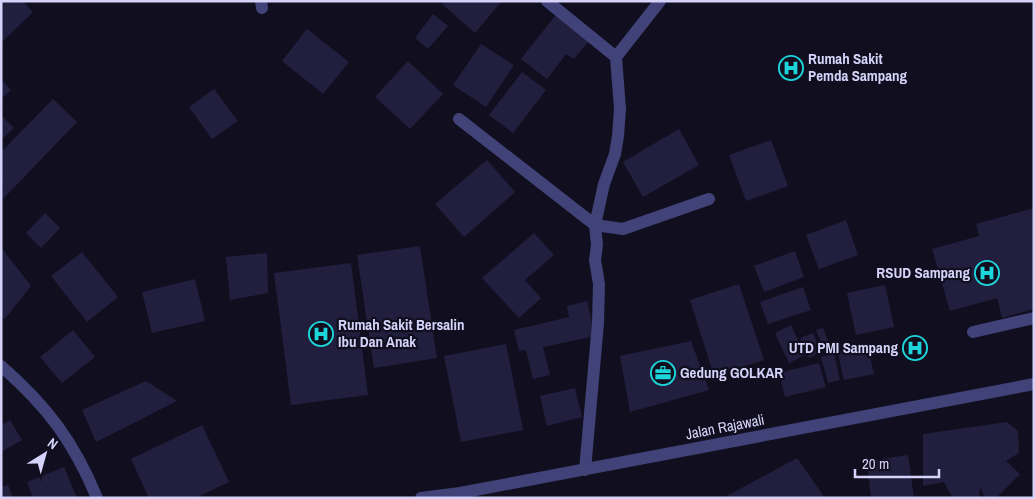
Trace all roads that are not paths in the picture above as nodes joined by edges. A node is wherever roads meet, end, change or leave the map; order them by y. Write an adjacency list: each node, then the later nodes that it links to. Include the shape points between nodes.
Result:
1 (547, 1): 3 (street)
2 (660, 1): 3 (street)
3 (616, 57): 6 (street, via 620,109 618,136)
4 (459, 119): 6 (street)
5 (709, 199): 6 (street, via 623,229)
6 (595, 225): 11 (street, via 598,323)
7 (1034, 318): 8 (street)
8 (973, 332)
9 (1, 366): 13 (street, via 53,417)
10 (1034, 384): 11 (street, Jalan Rajawali)
11 (585, 470): 12 (street, Jalan Rajawali)
12 (460, 496): 14 (street, Jalan Rajawali)
13 (97, 498)
14 (421, 498)

